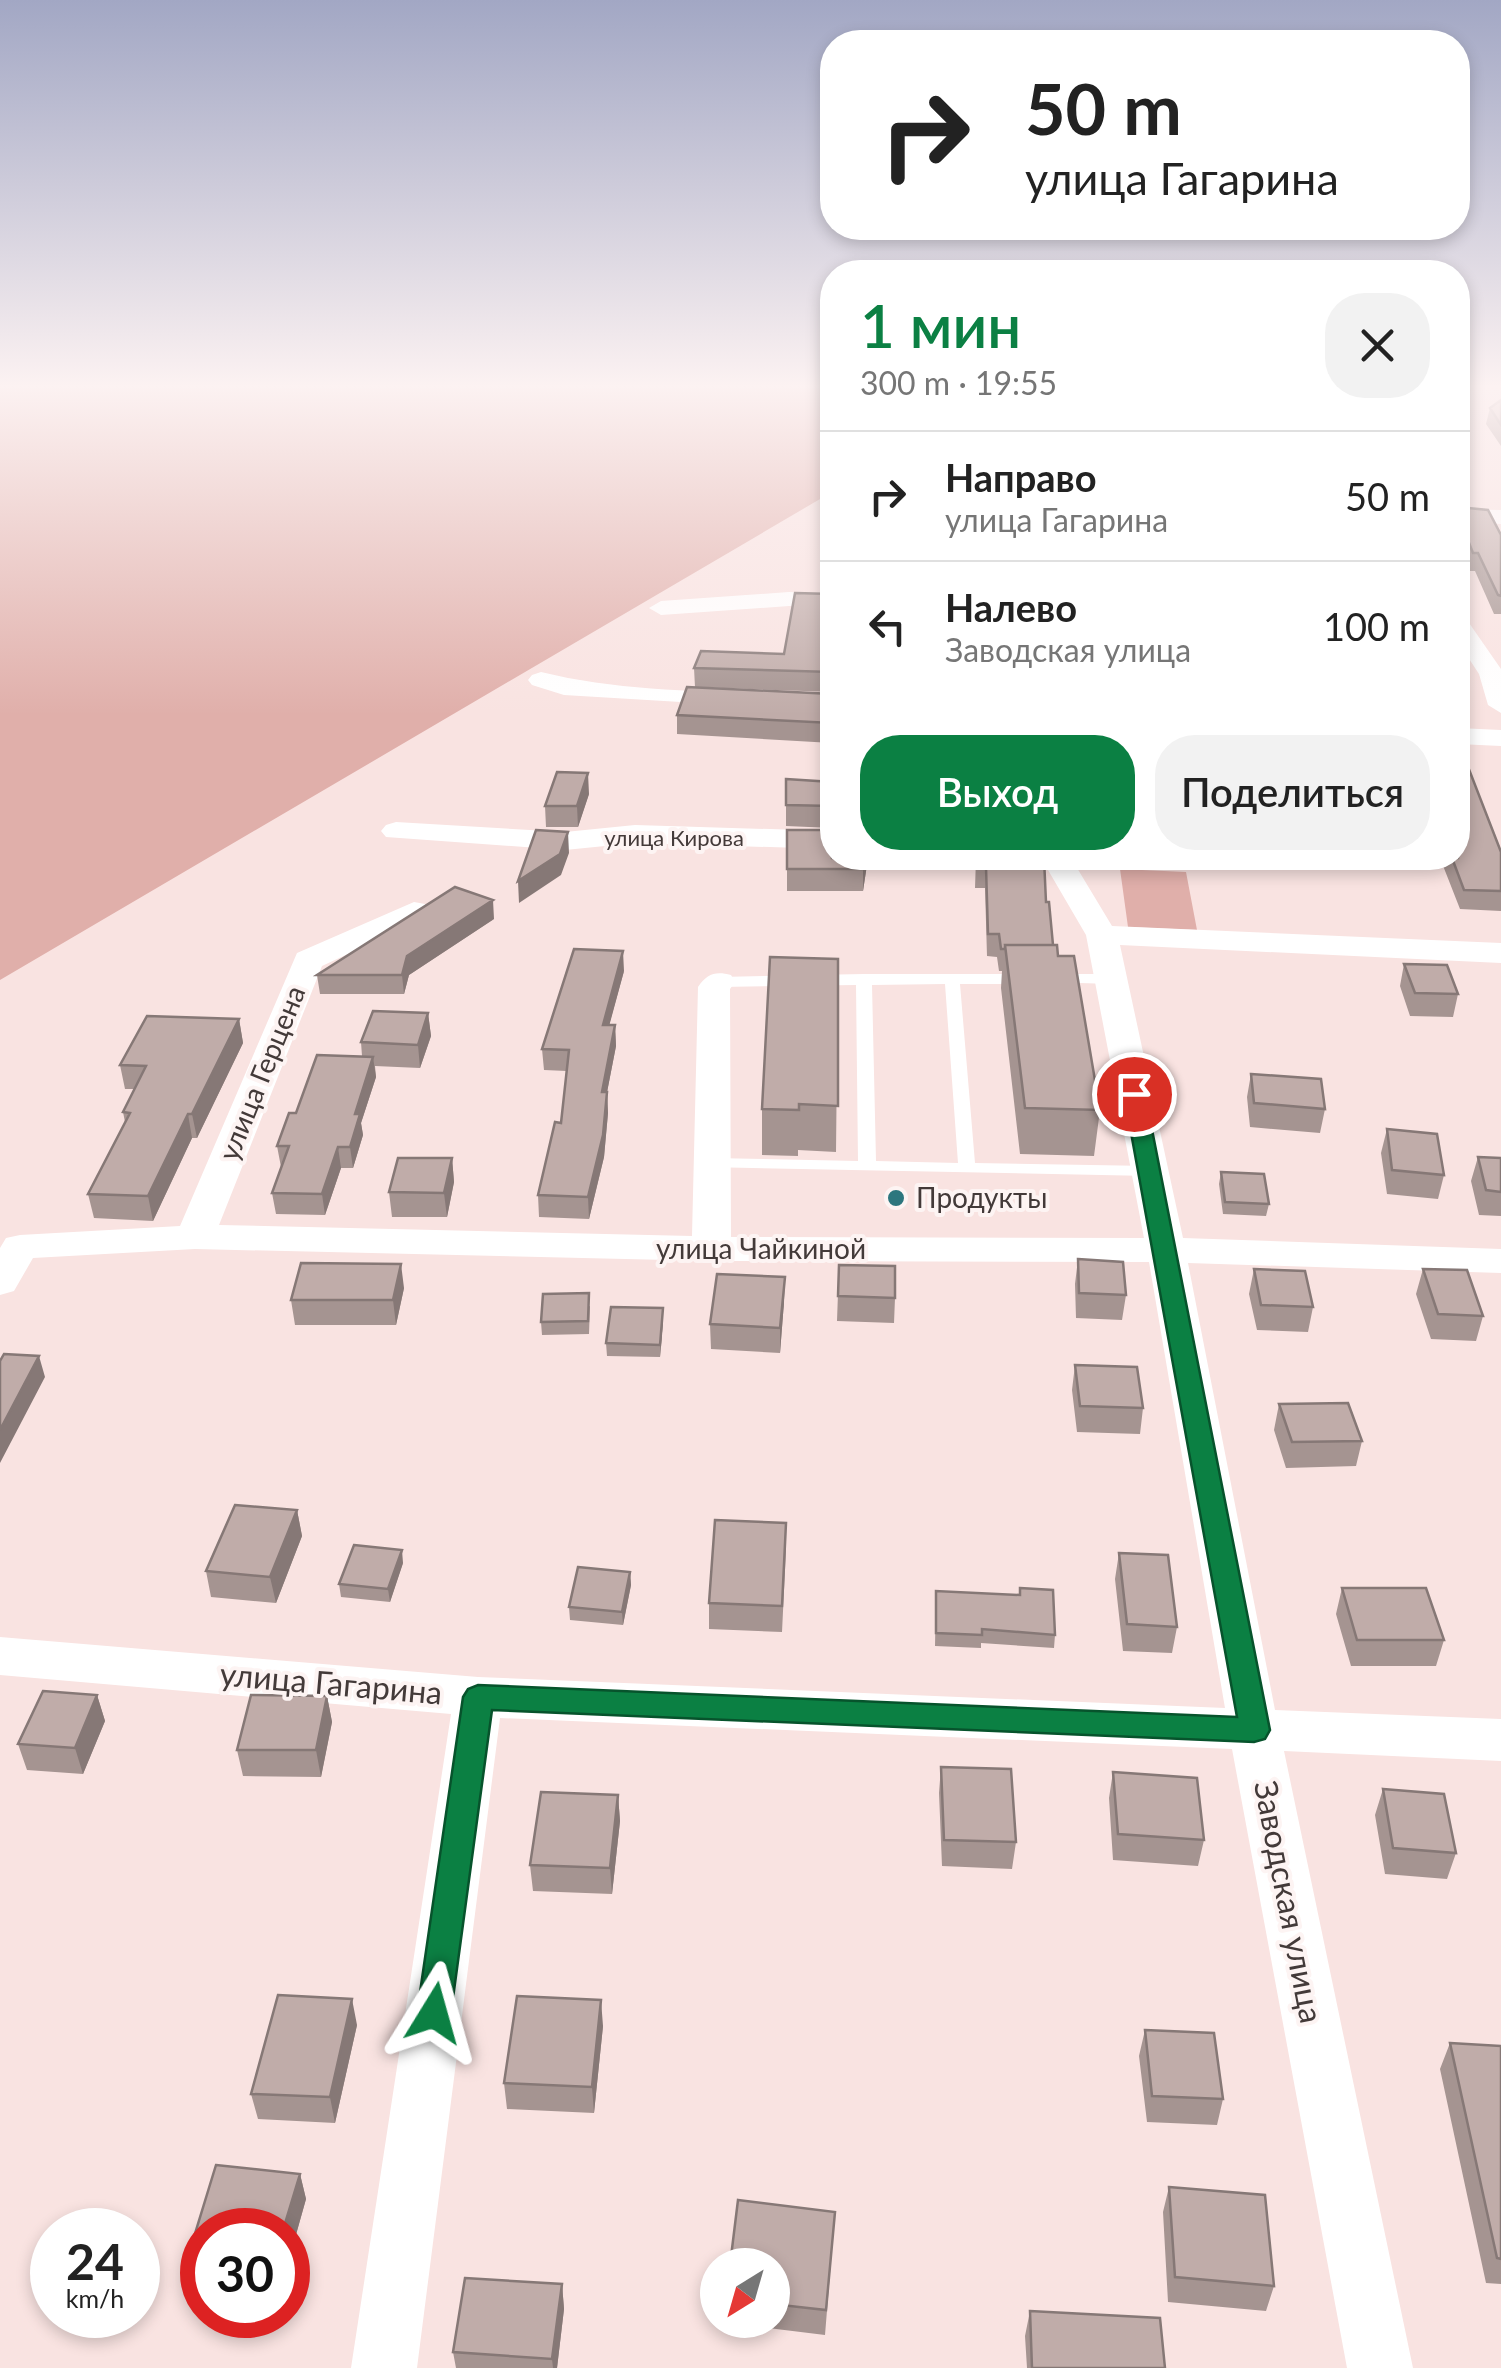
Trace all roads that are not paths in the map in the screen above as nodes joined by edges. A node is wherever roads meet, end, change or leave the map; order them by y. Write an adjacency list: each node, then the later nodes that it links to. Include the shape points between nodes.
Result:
1 (1470, 516): 2 (street)
2 (1501, 517)
3 (820, 600): 4 (street)
4 (661, 608)
5 (1470, 643): 8 (street, via 1492,674)
6 (541, 680): 7 (street, via 626,693)
7 (820, 703)
8 (1501, 704)
9 (1470, 737): 10 (street)
10 (1501, 738)
11 (396, 831): 12 (street, улица Кирова, via 565,841 635,834)
12 (820, 840)
13 (1062, 870): 16 (street, Заводская улица)
14 (414, 911): 24 (street, улица Герцена, via 308,960)
15 (1501, 953): 16 (street)
16 (1106, 957): 18 (lane); 23 (street, Заводская улица)
17 (864, 980): 18 (lane); 19 (lane); 21 (lane)
18 (952, 980): 22 (lane)
19 (719, 982): 20 (street)
20 (712, 1163): 21 (lane); 25 (street)
21 (867, 1166): 22 (lane)
22 (967, 1168): 23 (lane)
23 (1150, 1171): 26 (street, Заводская улица)
24 (194, 1237): 25 (street, улица Чайкиной); 28 (street, улица Чайкиной, via 20,1247)
25 (710, 1250): 26 (street, улица Чайкиной)
26 (1166, 1250): 27 (street, улица Чайкиной); 31 (street, Заводская улица)
27 (1501, 1260)
28 (0, 1282)
29 (0, 1656): 30 (street, улица Гагарина)
30 (478, 1697): 31 (street, улица Гагарина); 33 (street)
31 (1254, 1730): 32 (street, улица Гагарина); 34 (street, Заводская улица)
32 (1501, 1740)
33 (384, 2368)
34 (1380, 2368)

